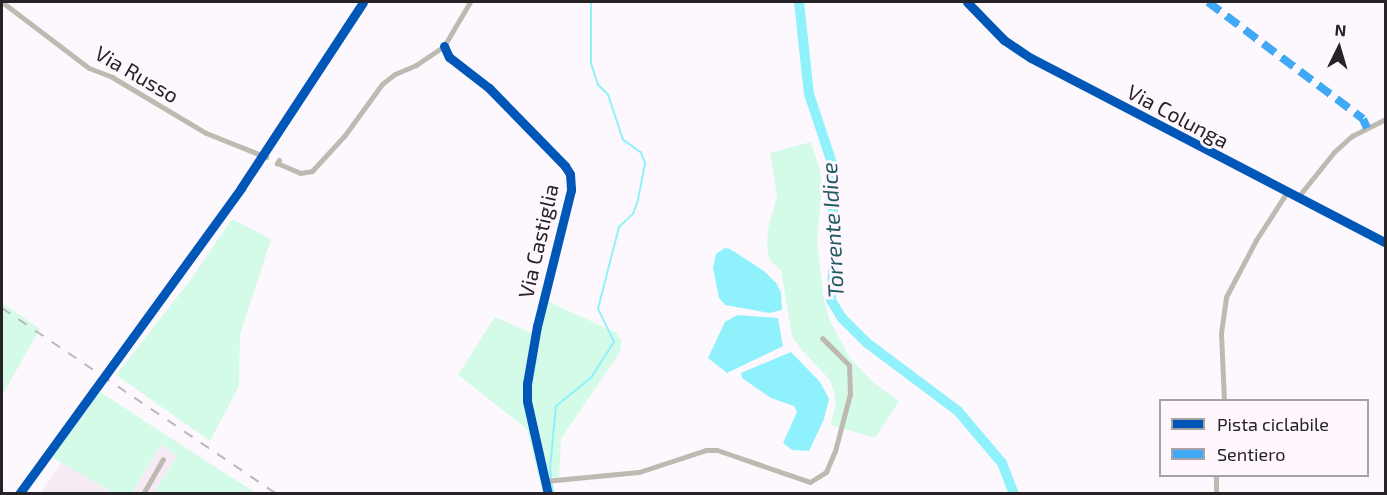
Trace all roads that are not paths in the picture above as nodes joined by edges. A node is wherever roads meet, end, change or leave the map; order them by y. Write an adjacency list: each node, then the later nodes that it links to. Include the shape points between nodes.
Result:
1 (2, 2): 7 (street, Via Russo, via 89,68 112,77 206,133)
2 (363, 2): 7 (street)
3 (470, 2): 5 (street)
4 (967, 2): 9 (street, Via Colunga, via 1004,40 1031,58)
5 (444, 46): 8 (street, via 382,84 345,135 312,171 300,173 277,163); 18 (street, Via Castiglia, via 446,54 489,88 570,174 571,190 537,326 527,384 527,402)
6 (1386, 119): 10 (street, via 1352,136)
7 (264, 157): 13 (street)
8 (279, 160)
9 (1287, 192): 10 (street, Via Colunga); 15 (street, via 1226,297 1221,333)
10 (1298, 197): 11 (street, Via Colunga)
11 (1386, 243)
12 (822, 338): 18 (street, via 849,365 850,394 835,452 826,471 810,482 717,450 639,472)
13 (111, 366)
14 (91, 393): 19 (street)
15 (1224, 399)
16 (163, 459): 20 (street)
17 (1216, 477): 22 (street)
18 (549, 481): 21 (street, Via Castiglia)
19 (19, 494)
20 (143, 494)
21 (548, 494)
22 (1216, 494)

